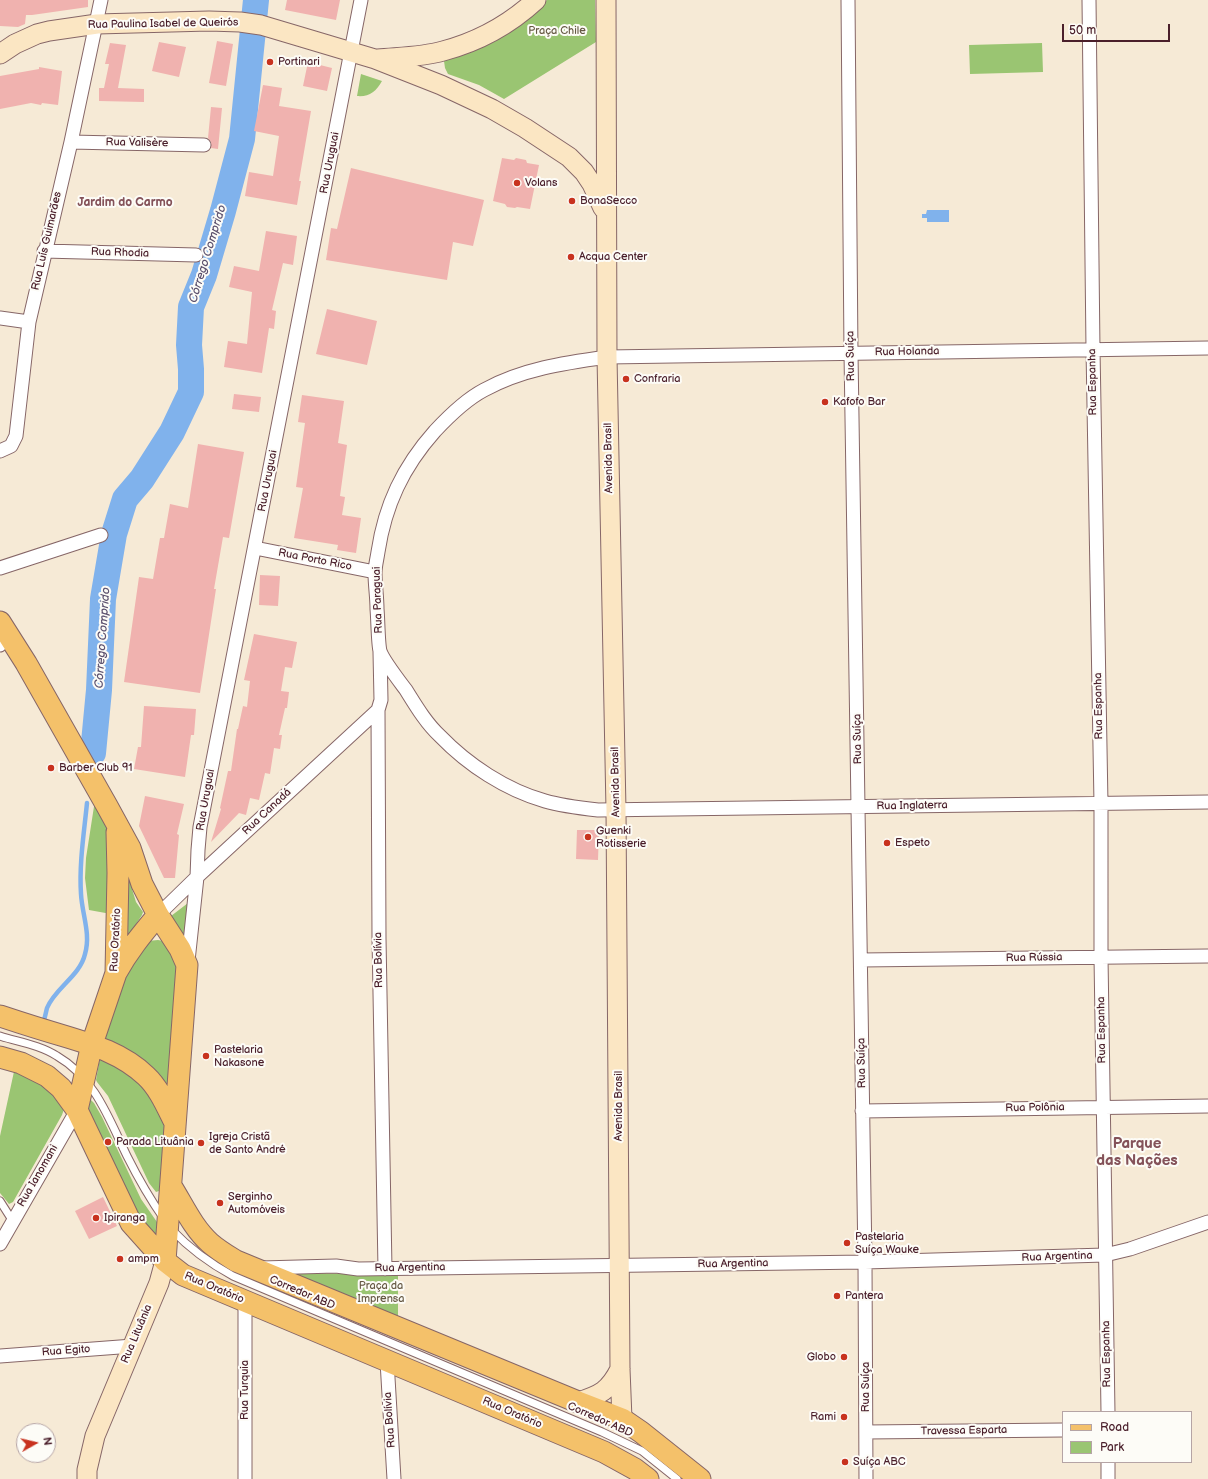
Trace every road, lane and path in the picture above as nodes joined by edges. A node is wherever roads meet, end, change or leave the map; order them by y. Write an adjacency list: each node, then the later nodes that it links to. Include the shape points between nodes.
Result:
1 (101, 0): 7 (street, Rua Luís Guimarães)
2 (361, 0): 9 (street, Rua Uruguai)
3 (536, 0): 8 (street, via 524,12 494,30 465,44)
4 (606, 0): 15 (street)
5 (848, 0): 24 (street, Rua Suíça)
6 (1088, 0): 23 (street, Rua Espanha)
7 (97, 24): 9 (street, Rua Paulina Isabel de Queirós, via 240,22 261,25); 10 (street, Rua Paulina Isabel de Queirós, via 37,34); 13 (street, Rua Luís Guimarães)
8 (442, 51): 11 (street); 12 (street, via 437,64)
9 (352, 52): 11 (street, Rua Paulina Isabel de Queirós); 28 (street, Rua Uruguai)
10 (0, 54)
11 (375, 59): 12 (street)
12 (441, 85): 16 (street, via 471,98 525,128)
13 (71, 142): 14 (street, Rua Valisère); 18 (street, Rua Luís Guimarães)
14 (204, 145)
15 (606, 145): 16 (street, via 600,152 589,157); 17 (street)
16 (569, 157): 17 (street, via 592,184)
17 (607, 219): 25 (street, Avenida Brasil)
18 (44, 251): 19 (street, Rua Rhodia); 21 (street, Rua Luís Guimarães)
19 (196, 255)
20 (0, 318): 21 (street)
21 (29, 322): 26 (street, Rua Luís Guimarães, via 16,436 11,446)
22 (1208, 348): 23 (street, Rua Holanda)
23 (1093, 349): 24 (street, Rua Holanda); 35 (street, Rua Espanha)
24 (851, 353): 25 (street, Rua Holanda); 36 (street, Rua Suíça)
25 (607, 357): 30 (street, Rua Paraguai, via 567,362 530,370 505,379 482,391 451,414 424,443 395,489 380,537); 37 (street, Avenida Brasil)
26 (0, 451)
27 (101, 535): 29 (street)
28 (255, 548): 30 (street, Rua Porto Rico); 39 (street, Rua Uruguai, via 200,826)
29 (0, 568)
30 (375, 572): 32 (street, Rua Paraguai)
31 (2, 632): 38 (main road, Rua Oratório, via 94,782)
32 (380, 652): 33 (street, Rua Bolívia, via 381,700); 37 (street, Rua Paraguai, via 421,714 439,736 488,776 544,801 574,807)
33 (378, 710): 39 (street, Rua Canadá); 69 (street, Rua Bolívia, via 378,938)
34 (1208, 802): 35 (street, Rua Inglaterra)
35 (1101, 804): 36 (street, Rua Inglaterra); 44 (street, Rua Espanha)
36 (859, 807): 37 (street, Rua Inglaterra); 45 (street, Rua Suíça)
37 (616, 810): 67 (street, Avenida Brasil)
38 (117, 825): 40 (main road, Rua Oratório, via 130,848 142,884); 47 (main road, Rua Oratório)
39 (197, 877): 40 (street, Rua Canadá); 46 (street, Rua Uruguai)
40 (158, 915): 41 (main road, Rua Oratório); 42 (main road)
41 (170, 935): 42 (main road); 46 (main road, Rua Oratório)
42 (138, 939): 47 (main road)
43 (1208, 956): 44 (street, Rua Rússia)
44 (1101, 957): 45 (street, Rua Rússia); 54 (street, Rua Espanha)
45 (861, 960): 56 (street, Rua Suíça)
46 (187, 965): 57 (main road, Rua Oratório)
47 (116, 973): 50 (main road, Rua Oratório)
48 (0, 1016): 50 (main road)
49 (0, 1036): 52 (lane, Corredor ABD, via 57,1055)
50 (92, 1044): 52 (main road, Rua Oratório); 57 (main road, via 122,1058 147,1077)
51 (0, 1057): 55 (main road, via 21,1063 47,1076 61,1088)
52 (84, 1077): 55 (main road, Rua Oratório); 62 (lane, Corredor ABD, via 97,1094 144,1190)
53 (1208, 1106): 54 (street, Rua Polônia)
54 (1104, 1107): 56 (street, Rua Polônia); 64 (street, Rua Espanha)
55 (77, 1110): 60 (street, Rua Ianomani); 65 (main road, Rua Oratório, via 131,1223)
56 (862, 1111): 66 (street, Rua Suíça)
57 (175, 1123): 58 (main road, Rua Oratório)
58 (172, 1186): 62 (main road, Rua Lituânia); 68 (main road, via 191,1221 210,1243 236,1261)
59 (0, 1201): 60 (lane)
60 (12, 1220): 63 (street, Rua Ianomani)
61 (1208, 1222): 64 (street, Rua Argentina)
62 (168, 1226): 65 (main road, Rua Lituânia); 85 (lane, Corredor ABD, via 197,1254 233,1276 602,1432 642,1451)
63 (0, 1244)
64 (1105, 1255): 66 (street, Rua Argentina); 76 (street, Rua Espanha)
65 (165, 1261): 70 (main road, Rua Oratório, via 183,1275); 71 (street, Rua Lituânia, via 159,1283)
66 (866, 1262): 67 (street, Rua Argentina); 79 (street, Rua Suíça)
67 (620, 1266): 69 (street, Rua Argentina); 74 (street, Avenida Brasil)
68 (254, 1268): 69 (street, Rua Argentina, via 336,1266); 75 (main road)
69 (385, 1269)
70 (245, 1301): 73 (main road, Rua Oratório); 83 (street, Rua Turquia)
71 (133, 1346): 72 (street, Rua Egito); 82 (street, Rua Lituânia, via 94,1436)
72 (0, 1356)
73 (387, 1361): 81 (main road, Rua Oratório, via 604,1452); 84 (street, Rua Bolívia)
74 (620, 1369): 75 (street, via 607,1388 596,1396); 77 (street, Avenida Brasil)
75 (578, 1402): 77 (main road)
76 (1108, 1411)
77 (622, 1419): 86 (main road)
78 (1062, 1430): 79 (street, Travessa Esparta)
79 (866, 1432): 87 (street, Rua Suíça)
80 (1108, 1463): 88 (street)
81 (644, 1478)
82 (87, 1479)
83 (245, 1479)
84 (394, 1479)
85 (677, 1479)
86 (700, 1479)
87 (866, 1479)
88 (1108, 1479)

